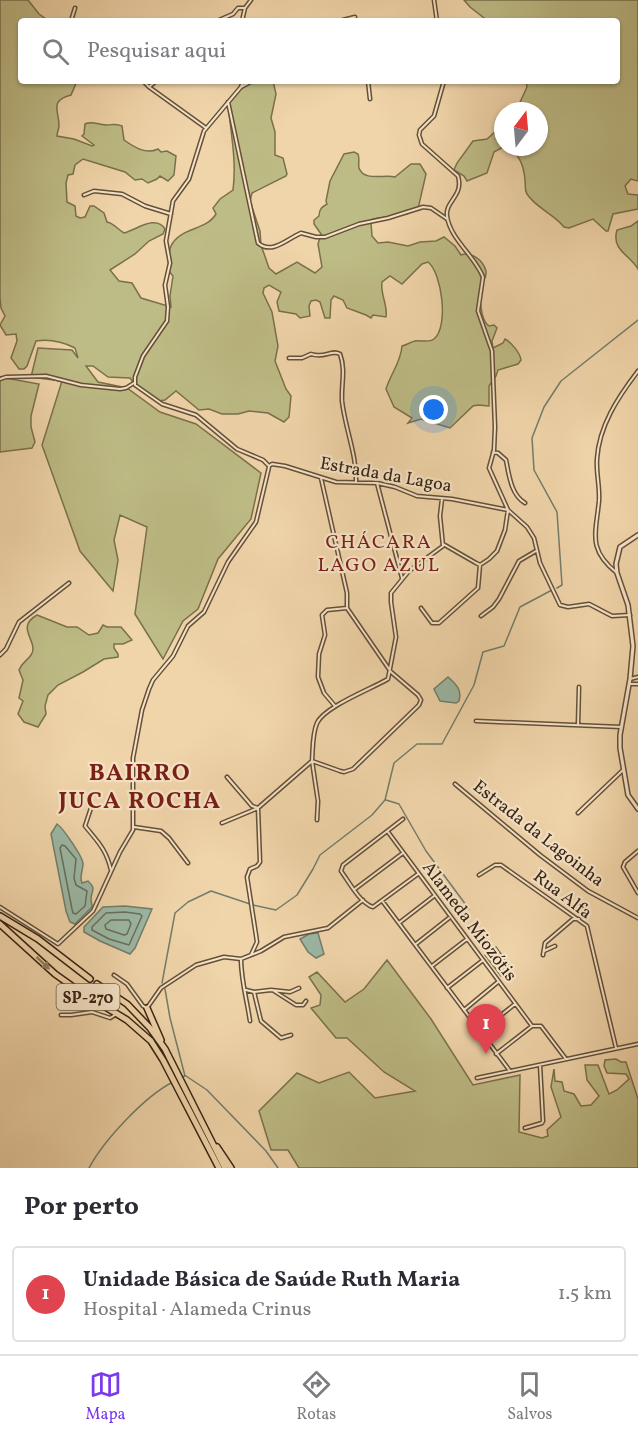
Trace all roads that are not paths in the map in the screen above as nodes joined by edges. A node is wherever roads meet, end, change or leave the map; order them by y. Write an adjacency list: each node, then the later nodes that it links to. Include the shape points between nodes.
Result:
1 (251, 0): 4 (street)
2 (434, 0): 10 (street)
3 (75, 8): 6 (street)
4 (245, 8): 7 (street); 8 (street)
5 (355, 17): 9 (street)
6 (72, 18)
7 (224, 18)
8 (243, 18)
9 (351, 18)
10 (437, 18)
11 (146, 84): 17 (street)
12 (152, 84): 17 (street)
13 (242, 84): 18 (street)
14 (246, 84): 18 (street)
15 (368, 84): 19 (street)
16 (443, 84): 24 (street, via 434,116 419,135 422,144 453,171 460,183 447,212)
17 (149, 87): 21 (street)
18 (241, 87): 20 (street)
19 (370, 99)
20 (228, 102): 21 (street); 24 (street, via 261,246 276,246 301,233 325,237 423,207)
21 (206, 128): 23 (street)
22 (84, 195): 23 (street, via 94,191 122,194)
23 (171, 214): 28 (street, via 166,241 170,263 165,285 167,321 143,356)
24 (448, 219): 29 (street, via 483,278 478,311 492,358)
25 (289, 358): 32 (street, via 340,354 343,404)
26 (638, 371): 41 (street, via 616,402 598,449 595,541 603,559)
27 (0, 379): 28 (street, via 46,376 81,386 120,389)
28 (134, 383): 30 (street, Estrada da Lagoa, via 162,404 202,418 237,449)
29 (494, 452): 35 (street, via 506,460 508,477 519,500); 36 (street, via 489,468)
30 (269, 466): 31 (street, Estrada da Lagoa, via 285,466); 69 (street, via 256,522 228,562 204,612 188,626 173,656 149,689 133,758)
31 (321, 478): 32 (street, Estrada da Lagoa); 44 (street, via 347,593)
32 (356, 482): 33 (street, Estrada da Lagoa)
33 (377, 483): 34 (street, Estrada da Lagoa, via 417,496); 42 (street)
34 (442, 499): 36 (street, Estrada da Lagoa); 38 (street)
35 (525, 503)
36 (508, 510): 39 (street, via 531,533); 40 (street, via 497,551)
37 (638, 535): 41 (street, via 620,547)
38 (443, 544): 40 (street); 42 (street, via 441,550)
39 (537, 551): 46 (street, via 519,561 499,599); 47 (street, via 562,606 589,604 612,616)
40 (480, 565): 45 (street, via 477,588 439,623 432,623)
41 (617, 573): 47 (street)
42 (402, 578): 49 (street, via 390,596 396,629)
43 (69, 583): 48 (street, via 19,622)
44 (346, 608): 49 (street); 54 (street, via 327,610 322,615 326,635 319,654 318,677)
45 (421, 608)
46 (482, 615)
47 (630, 615): 51 (street)
48 (0, 655)
49 (391, 672): 54 (street, via 388,680); 58 (street, via 420,698 419,705 353,769 344,772)
50 (638, 677): 51 (street)
51 (630, 682): 52 (street); 57 (street)
52 (638, 684)
53 (579, 687): 56 (street)
54 (335, 706): 58 (street, via 316,724)
55 (476, 722): 56 (street)
56 (578, 725): 57 (street)
57 (621, 727): 59 (street)
58 (312, 761): 63 (street); 67 (street)
59 (625, 769): 64 (street, via 628,798); 65 (street)
60 (227, 777): 63 (street)
61 (455, 784): 85 (street, Estrada da Lagoinha, via 588,891)
62 (91, 808): 74 (street, via 85,826 106,852)
63 (258, 808): 68 (street); 92 (street, via 260,862 250,869 248,877 256,942)
64 (638, 809)
65 (578, 813)
66 (403, 819): 70 (street)
67 (317, 820)
68 (222, 823)
69 (134, 827): 73 (street, via 165,833); 74 (street)
70 (388, 832): 72 (street, Alameda Miozótis); 77 (street, via 342,866 341,871)
71 (638, 851): 78 (street, via 623,867)
72 (403, 853): 75 (street, Alameda Miozótis); 77 (street)
73 (188, 863)
74 (112, 872): 82 (street, via 93,911 60,944)
75 (418, 874): 79 (street, Alameda Miozótis); 81 (street)
76 (480, 875): 86 (street, Rua Alfa, via 501,865)
77 (355, 890): 80 (street)
78 (638, 893)
79 (434, 896): 84 (street, Alameda Miozótis); 87 (street)
80 (363, 900): 81 (street, via 373,908); 92 (street, via 328,928 284,937)
81 (383, 902): 87 (street)
82 (0, 907)
83 (0, 916): 97 (highway, SP-270)
84 (450, 918): 89 (street, Alameda Miozótis); 90 (street)
85 (638, 918)
86 (579, 919): 91 (street, via 573,919 548,940 543,946 544,953); 116 (street, Rua Alfa, via 589,931)
87 (399, 923): 90 (street)
88 (0, 924): 109 (highway, SP-270, one-way to 109, via 56,974)
89 (467, 939): 94 (street, Alameda Miozótis); 95 (street)
90 (416, 944): 95 (street)
91 (555, 946)
92 (251, 955): 93 (street)
93 (241, 959): 102 (street); 107 (street, via 224,957 196,965 161,988)
94 (482, 961): 98 (street, Alameda Miozótis); 101 (street)
95 (432, 966): 101 (street)
96 (114, 975): 107 (street)
97 (90, 979)
98 (498, 982): 106 (street, Alameda Miozótis); 108 (street)
99 (97, 984): 117 (highway, SP-270, via 139,1014)
100 (299, 988): 103 (street, via 290,992)
101 (447, 988): 108 (street)
102 (246, 990): 104 (street); 111 (street)
103 (272, 990): 104 (street); 105 (street, via 296,1005 303,1005)
104 (254, 992): 114 (street, via 261,1021 281,1038)
105 (306, 1000)
106 (515, 1004): 112 (street, Alameda Miozótis); 113 (street)
107 (147, 1008): 117 (highway)
108 (464, 1010): 113 (street)
109 (116, 1014): 110 (street, via 114,1018 90,1011); 122 (highway, SP-270, via 151,1041)
110 (61, 1015)
111 (250, 1021)
112 (532, 1026): 118 (street); 119 (street, Alameda Miozótis, via 541,1026)
113 (480, 1032): 118 (street)
114 (291, 1035)
115 (638, 1044): 116 (street)
116 (616, 1048): 119 (street)
117 (165, 1049): 122 (highway, SP-270)
118 (496, 1054): 121 (street)
119 (566, 1059): 120 (street)
120 (540, 1065): 121 (street); 126 (street, via 543,1119 542,1123)
121 (510, 1071): 123 (street)
122 (173, 1072): 124 (highway, SP-270)
123 (477, 1078)
124 (180, 1087): 125 (highway, SP-270); 127 (highway, SP-270)
125 (198, 1116): 128 (highway, SP-270); 128 (highway)
126 (525, 1128)
127 (219, 1168)
128 (228, 1168)

